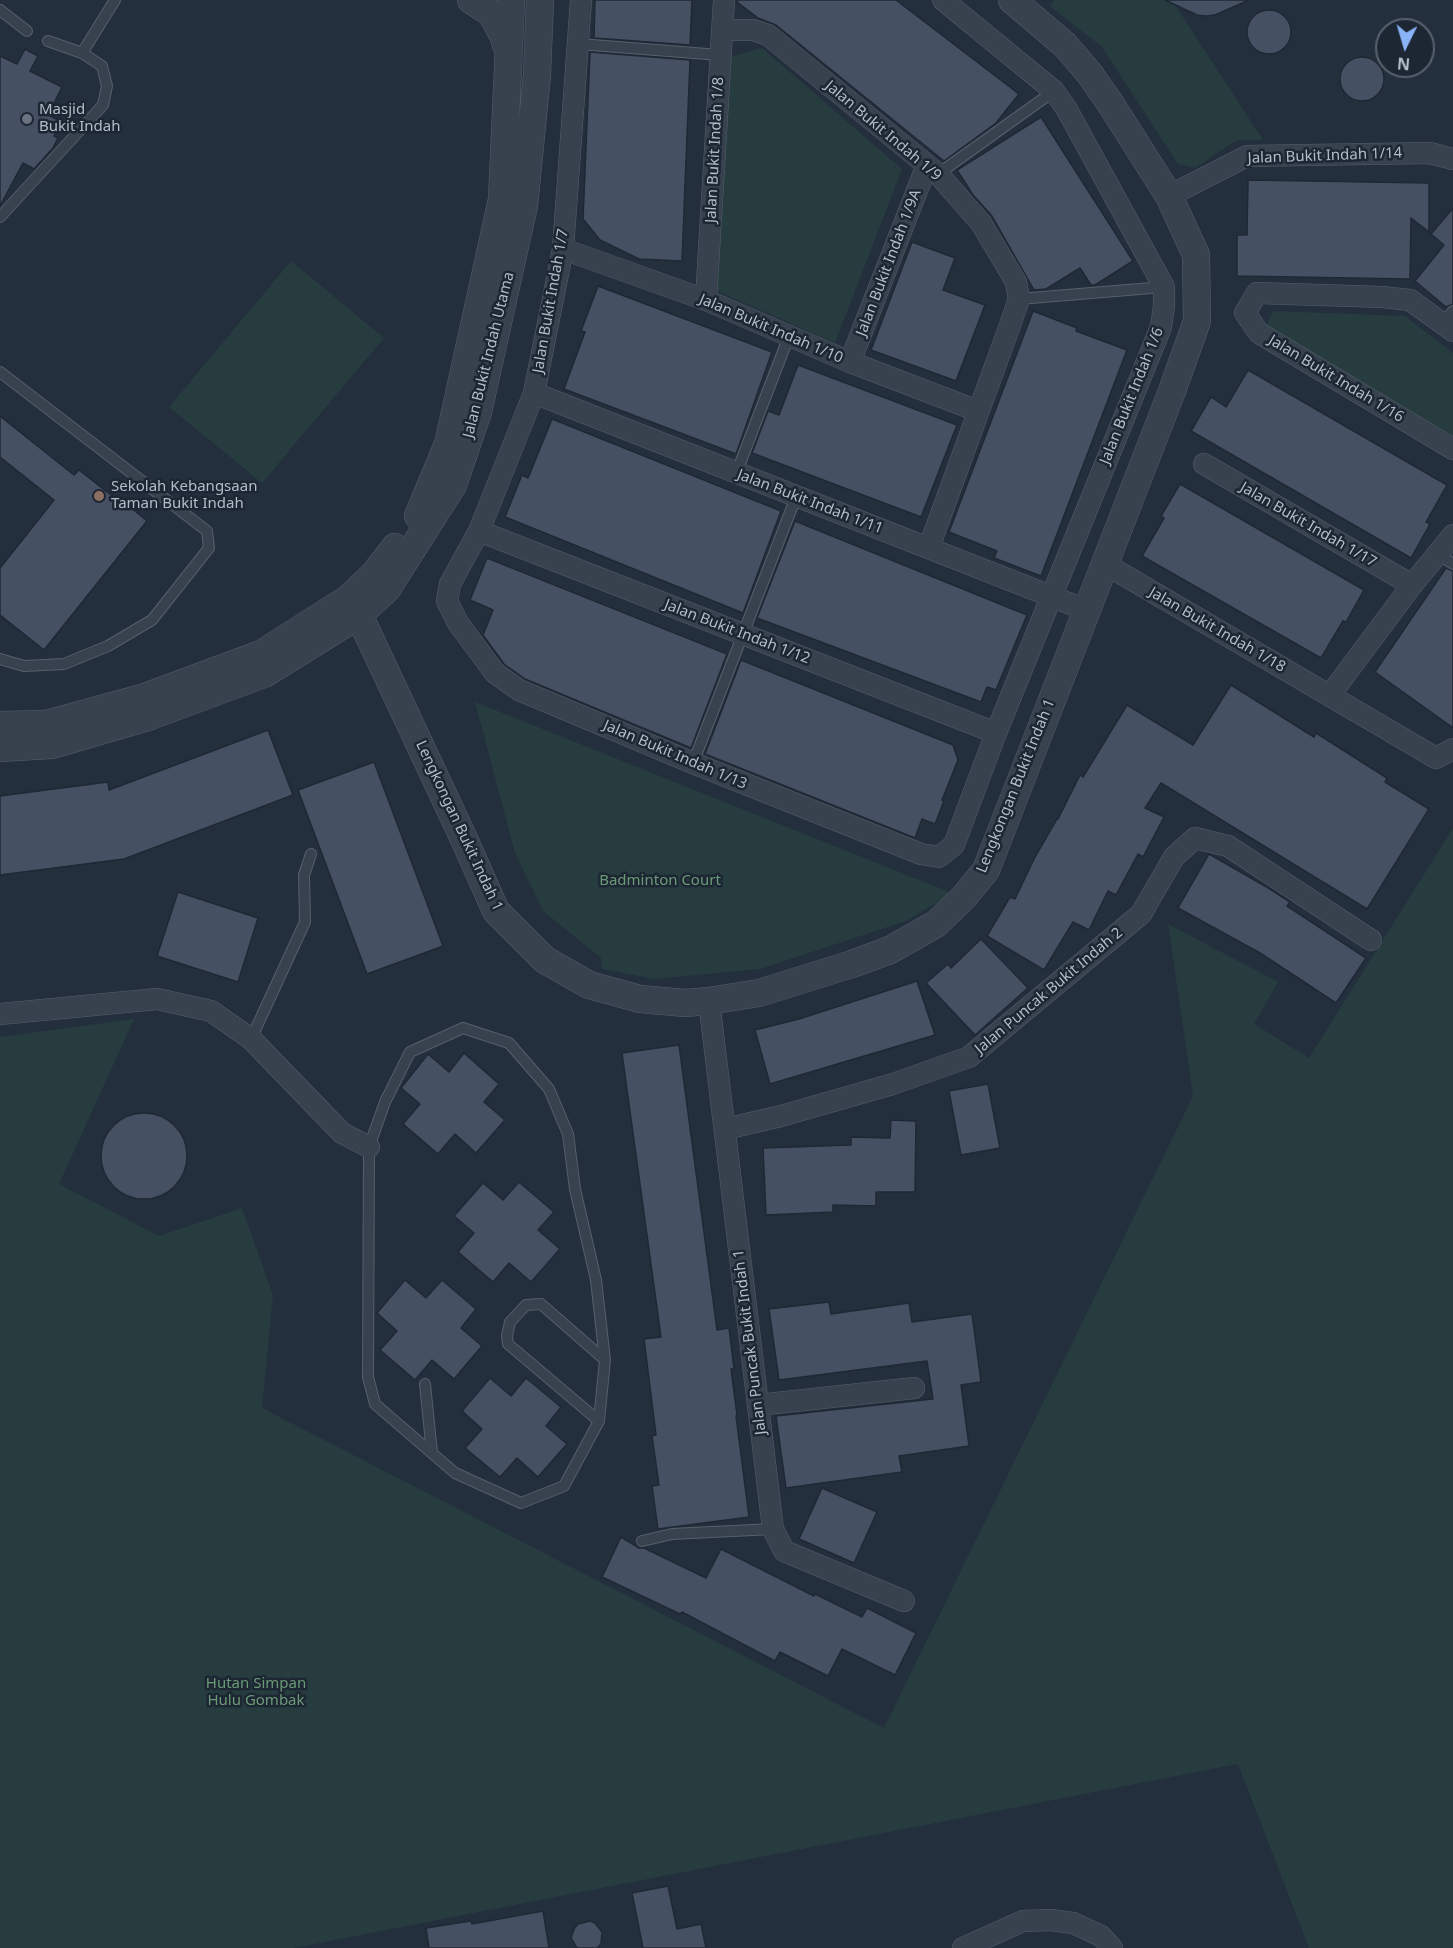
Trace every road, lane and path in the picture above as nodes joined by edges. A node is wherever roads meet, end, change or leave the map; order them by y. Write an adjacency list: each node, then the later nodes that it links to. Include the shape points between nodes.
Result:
1 (115, 0): 14 (lane)
2 (471, 0): 15 (street, via 491,13 503,34)
3 (511, 0): 15 (street, Jalan Bukit Indah Utama)
4 (540, 0): 44 (street, Jalan Bukit Indah Utama, via 524,206 478,412 453,485 387,589)
5 (580, 0): 13 (street, Jalan Bukit Indah 1/7)
6 (724, 0): 10 (street, Jalan Bukit Indah 1/8)
7 (943, 0): 17 (street)
8 (1012, 0): 20 (street, Lengkongan Bukit Indah 1, via 1065,45 1089,74)
9 (0, 10): 11 (lane)
10 (722, 30): 16 (street, Jalan Bukit Indah 1/8); 19 (street, Jalan Bukit Indah 1/9, via 753,30 768,35)
11 (27, 31)
12 (48, 41): 14 (lane)
13 (579, 44): 16 (lane); 22 (street, Jalan Bukit Indah 1/7)
14 (82, 53): 21 (lane, via 102,66 107,86 104,105)
15 (508, 55): 44 (street, Jalan Bukit Indah Utama, via 502,199 448,444 417,518)
16 (720, 55): 25 (street, Jalan Bukit Indah 1/8)
17 (1054, 91): 19 (lane); 23 (street)
18 (1453, 159): 20 (street, Jalan Bukit Indah 1/14, via 1430,153 1247,156)
19 (933, 169): 24 (street, Jalan Bukit Indah 1/9, via 981,223 1016,282); 28 (street, Jalan Bukit Indah 1/9A)
20 (1169, 196): 40 (street, Lengkongan Bukit Indah 1, via 1196,255 1197,321)
21 (0, 217)
22 (563, 249): 25 (street, Jalan Bukit Indah 1/10); 30 (street, Jalan Bukit Indah 1/7)
23 (1164, 287): 24 (lane); 43 (street, Jalan Bukit Indah 1/6, via 1161,327)
24 (1019, 299): 31 (street)
25 (706, 300): 27 (street, Jalan Bukit Indah 1/10)
26 (1450, 322): 32 (street, Jalan Bukit Indah 1/16, via 1410,300 1382,297 1257,293 1245,313 1259,333)
27 (789, 336): 28 (street, Jalan Bukit Indah 1/10); 34 (lane)
28 (850, 362): 31 (street, Jalan Bukit Indah 1/10)
29 (0, 372): 47 (lane, via 207,531 209,548 152,620 108,646 64,664 24,666)
30 (534, 393): 34 (street, Jalan Bukit Indah 1/11); 36 (street, Jalan Bukit Indah 1/7)
31 (978, 411): 38 (street)
32 (1453, 449)
33 (1204, 464): 42 (street, Jalan Bukit Indah 1/17)
34 (736, 474): 35 (street, Jalan Bukit Indah 1/11)
35 (796, 497): 38 (street, Jalan Bukit Indah 1/11); 46 (lane)
36 (479, 531): 41 (street, Jalan Bukit Indah 1/7); 46 (street, Jalan Bukit Indah 1/12)
37 (1453, 535): 39 (street)
38 (928, 547): 43 (street, Jalan Bukit Indah 1/11)
39 (1446, 559): 42 (street)
40 (1105, 564): 45 (street, Lengkongan Bukit Indah 1); 48 (street, Jalan Bukit Indah 1/18)
41 (450, 584): 53 (street, Jalan Bukit Indah 1/13, via 447,602 495,674 519,690)
42 (1412, 585): 48 (street)
43 (1051, 597): 45 (street, Jalan Bukit Indah 1/11); 50 (street, Jalan Bukit Indah 1/6)
44 (354, 607): 49 (street, Jalan Bukit Indah Utama, via 261,654 145,697 46,724); 51 (street, Jalan Bukit Indah Utama, via 264,674 151,716 52,746); 57 (street, Lengkongan Bukit Indah 1, via 496,911 545,960 589,985 640,999)
45 (1086, 610): 57 (street, Lengkongan Bukit Indah 1, via 986,870 964,897 936,924 890,950 759,993)
46 (743, 634): 50 (street, Jalan Bukit Indah 1/12); 53 (lane)
47 (0, 659)
48 (1330, 695): 52 (street, Jalan Bukit Indah 1/18, via 1436,758)
49 (0, 725)
50 (996, 733): 54 (street, Jalan Bukit Indah 1/6)
51 (0, 748)
52 (1453, 749)
53 (693, 763): 54 (street, Jalan Bukit Indah 1/13, via 921,854 939,856)
54 (954, 845)
55 (311, 854): 59 (lane, via 304,875 305,922)
56 (1371, 940): 60 (street, Jalan Puncak Bukit Indah 2, via 1228,846 1195,838 1174,857 1141,914 969,1057 860,1094)
57 (709, 1001): 60 (street, Jalan Puncak Bukit Indah 1)
58 (0, 1014): 59 (street, via 157,999 211,1011)
59 (251, 1039): 61 (street, via 342,1133)
60 (725, 1129): 65 (street, Jalan Puncak Bukit Indah 1)
61 (369, 1147): 62 (lane, via 385,1102 410,1052 463,1028 509,1043 549,1089 568,1134 575,1189 596,1280); 67 (lane, via 368,1377 375,1404)
62 (605, 1360): 66 (lane); 66 (lane, via 541,1304 526,1305 510,1322 508,1344)
63 (425, 1384): 67 (lane)
64 (914, 1388): 65 (street)
65 (758, 1405): 68 (street, Jalan Puncak Bukit Indah 1)
66 (598, 1421): 67 (lane, via 564,1486 521,1503 455,1473)
67 (432, 1453)
68 (773, 1530): 69 (lane, via 672,1534); 70 (street, Jalan Puncak Bukit Indah 1, via 784,1551)
69 (642, 1541)
70 (904, 1601)
71 (963, 1948): 72 (street, via 1023,1921 1051,1920 1073,1923 1101,1936)
72 (1112, 1948)

